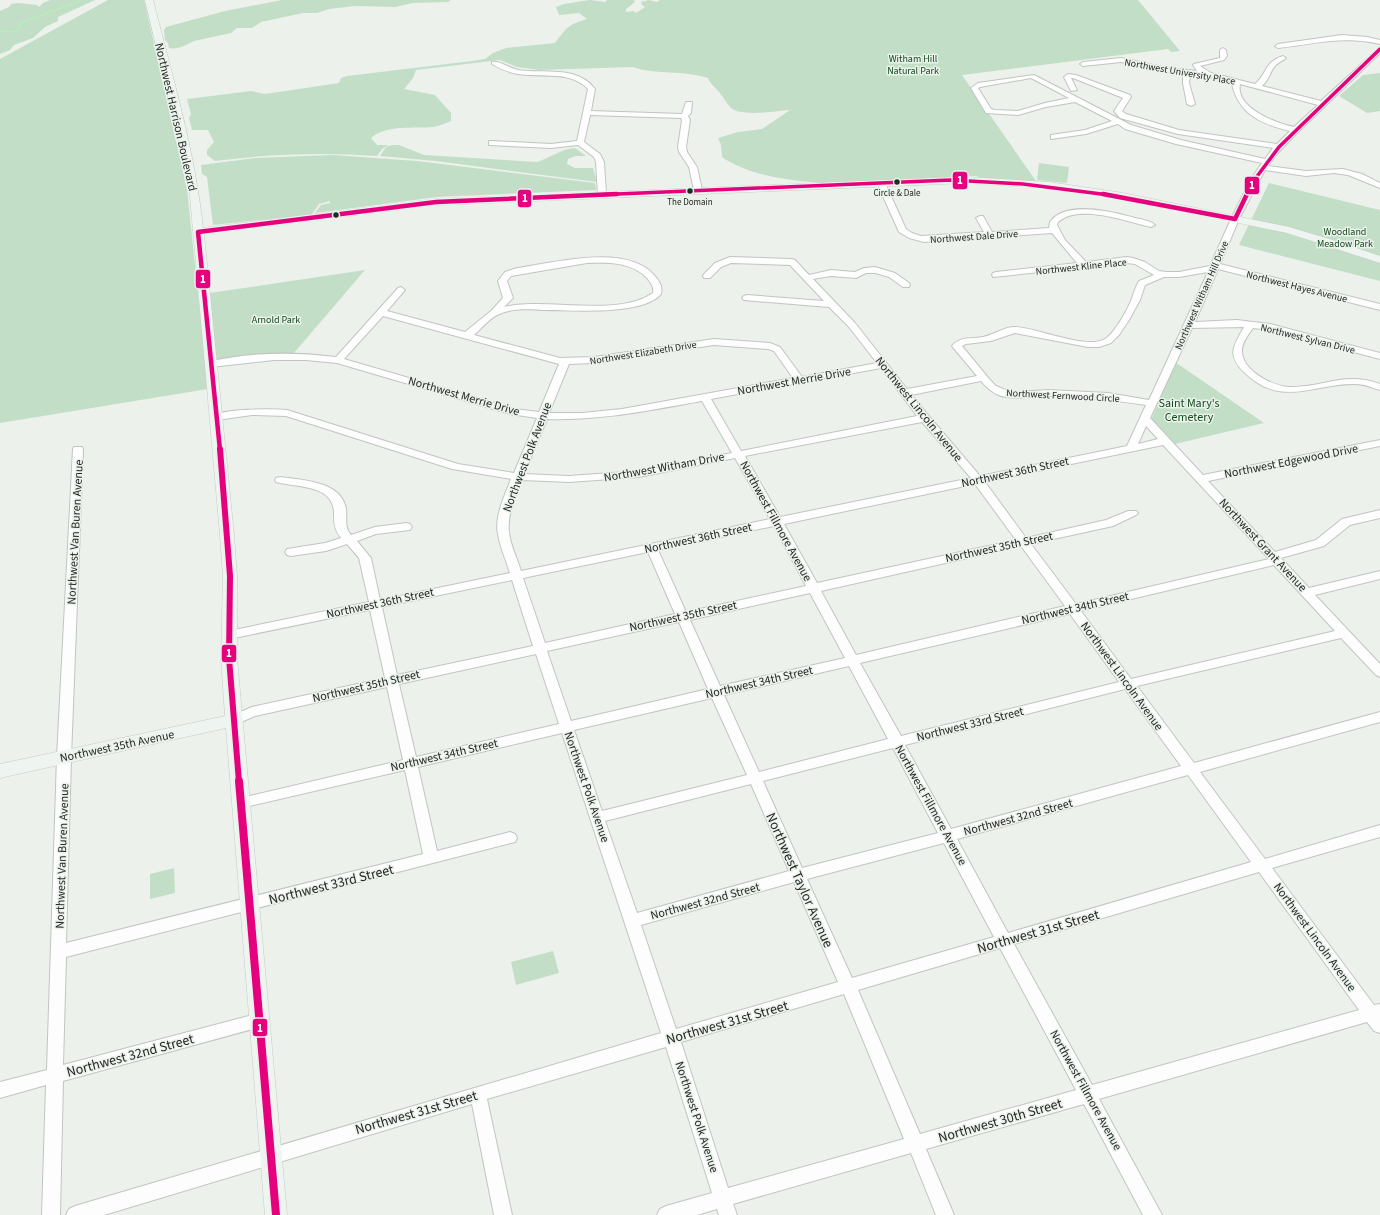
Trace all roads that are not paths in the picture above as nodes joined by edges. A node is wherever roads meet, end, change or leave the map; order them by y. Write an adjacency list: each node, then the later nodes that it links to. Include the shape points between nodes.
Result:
1 (149, 0): 35 (main road, Northwest Harrison Boulevard, via 186,150 195,196)
2 (1380, 42): 3 (street, via 1363,37 1325,38)
3 (1278, 46)
4 (1380, 49): 17 (street, Northwest Witham Hill Drive)
5 (1222, 50): 10 (street, via 1222,59 1196,65 1203,72)
6 (1283, 58): 12 (street, via 1270,65 1264,80)
7 (494, 63): 18 (street, via 510,71 563,75 583,80 590,84 592,89)
8 (1082, 64): 9 (street, Northwest University Place, via 1121,60)
9 (1187, 72): 10 (street, Northwest University Place); 16 (street, via 1186,82)
10 (1213, 75): 11 (street, Northwest University Place)
11 (1240, 82): 12 (street, Northwest University Place); 21 (street, via 1235,84 1238,98 1255,115 1270,123)
12 (1257, 86): 17 (street, Northwest University Place)
13 (1073, 90): 25 (street, via 1068,76 1074,76 1127,97 1118,111 1123,116 1178,132)
14 (1077, 99): 14 (street, via 1018,113 995,112 989,110 974,88 978,85 1032,76); 20 (street)
15 (688, 104): 19 (street)
16 (1191, 104)
17 (1323, 104): 21 (street, Northwest Witham Hill Drive)
18 (588, 113): 19 (street); 24 (street)
19 (684, 116): 29 (street, via 686,120 682,147 693,167)
20 (1118, 122): 22 (street, via 1086,132); 26 (street, via 1179,142)
21 (1295, 130): 25 (street, Northwest Witham Hill Drive)
22 (1054, 137)
23 (492, 143): 24 (street, via 550,146)
24 (580, 143): 30 (street, via 597,156 600,162)
25 (1279, 147): 26 (street, Northwest Witham Hill Drive)
26 (1266, 164): 28 (street, via 1288,172 1348,172); 32 (street, Northwest Witham Hill Drive, via 1252,184)
27 (881, 183): 29 (main road); 32 (main road, via 967,180 1049,185 1123,196); 36 (street, Northwest Dale Drive, via 902,230 910,236 924,239)
28 (1380, 186)
29 (698, 190): 30 (main road)
30 (602, 194): 35 (main road, via 436,202)
31 (980, 218): 36 (street)
32 (1235, 219): 37 (main road, via 1304,234); 39 (street, Northwest Witham Hill Drive)
33 (1151, 224): 34 (street, via 1113,215 1077,213 1055,219)
34 (1055, 230): 36 (street, Northwest Dale Drive); 38 (street)
35 (198, 232): 59 (main road, Northwest Harrison Boulevard)
36 (990, 234)
37 (1380, 260)
38 (1084, 265): 40 (street, Northwest Kline Place, via 1135,261); 42 (street, Northwest Kline Place)
39 (1214, 267): 40 (street, Northwest Fernwood Circle); 50 (street, Northwest Hayes Avenue); 54 (street, Northwest Witham Hill Drive)
40 (1162, 275): 61 (street, Northwest Fernwood Circle, via 1142,283 1118,331 1109,340 1094,344 1077,343 1010,330 987,340 960,343 958,348)
41 (707, 276): 43 (street, Northwest Lincoln Avenue, via 718,265 730,260 792,262)
42 (996, 276)
43 (807, 278): 44 (street, via 831,273 856,275 874,270 892,275); 48 (street, Northwest Lincoln Avenue)
44 (906, 286)
45 (400, 290): 51 (street)
46 (747, 298): 48 (street)
47 (507, 299): 49 (street); 49 (street, via 502,281 511,273 587,260 610,260 636,266 651,277 658,291 656,296 645,301 612,307); 52 (street)
48 (832, 304): 60 (street, Northwest Lincoln Avenue)
49 (524, 307): 52 (street)
50 (1380, 307)
51 (380, 312): 55 (street, Northwest Elizabeth Drive); 57 (street)
52 (494, 313): 55 (street)
53 (1250, 324): 54 (street, Northwest Sylvan Drive); 56 (street, Northwest Sylvan Drive, via 1291,332); 63 (street, via 1238,346 1237,354 1246,369 1267,384 1297,390 1354,380)
54 (1188, 325): 66 (street, Northwest Witham Hill Drive)
55 (468, 335): 58 (street, Northwest Elizabeth Drive)
56 (1380, 356)
57 (338, 360): 59 (street, Northwest Merrie Drive, via 277,356); 67 (street, Northwest Merrie Drive, via 514,412)
58 (565, 361): 62 (street, Northwest Elizabeth Drive, via 594,360 714,342 770,346 777,349); 67 (street, Northwest Polk Avenue)
59 (211, 364): 68 (main road, Northwest Harrison Boulevard)
60 (883, 365): 62 (street, Northwest Merrie Drive); 64 (street, Northwest Lincoln Avenue)
61 (984, 378): 64 (street); 66 (street, Northwest Fernwood Circle, via 993,388 1008,394 1108,396)
62 (799, 380): 65 (street, Northwest Merrie Drive)
63 (1380, 387)
64 (904, 393): 69 (street, Northwest Lincoln Avenue)
65 (705, 397): 67 (street, Northwest Merrie Drive, via 594,416); 75 (street, Northwest Fillmore Avenue)
66 (1151, 403): 70 (street, Northwest Witham Hill Drive)
67 (542, 416): 76 (street, Northwest Polk Avenue)
68 (218, 417): 76 (street, Northwest Witham Drive, via 265,411 287,413 456,467); 97 (main road, Northwest Harrison Boulevard, via 230,576)
69 (924, 418): 75 (street, Northwest Witham Drive); 79 (street, Northwest Lincoln Avenue)
70 (1145, 418): 71 (street, Northwest Grant Avenue); 73 (street, Northwest Witham Hill Drive)
71 (1166, 441): 73 (street, Northwest 36th Street); 77 (street, Northwest Grant Avenue)
72 (1380, 443): 77 (street, Northwest Edgewood Drive)
73 (1130, 448): 79 (street, Northwest 36th Street)
74 (78, 449): 108 (street, Northwest Van Buren Avenue)
75 (738, 454): 76 (street, Northwest Witham Drive, via 625,476 569,479); 82 (street, Northwest Fillmore Avenue)
76 (518, 477): 89 (street, Northwest Polk Avenue, via 507,504 504,522 504,533)
77 (1201, 479): 88 (street, Northwest Grant Avenue)
78 (280, 480): 84 (street, via 316,485 334,496 340,507 340,528)
79 (978, 480): 82 (street, Northwest 36th Street); 85 (street, Northwest Lincoln Avenue)
80 (1132, 513): 85 (street, Northwest 35th Street, via 1109,523)
81 (1380, 514): 88 (street, Northwest 34th Street, via 1346,522 1320,543)
82 (777, 521): 86 (street, Northwest 36th Street); 91 (street, Northwest Fillmore Avenue)
83 (406, 527): 84 (street, via 375,531)
84 (348, 539): 87 (street, via 326,547); 93 (street, via 364,558)
85 (1023, 542): 91 (street, Northwest 35th Street); 94 (street, Northwest Lincoln Avenue)
86 (651, 547): 89 (street, Northwest 36th Street); 95 (street, Northwest Taylor Avenue)
87 (291, 552)
88 (1275, 559): 92 (street, Northwest Grant Avenue); 94 (street, Northwest 34th Street)
89 (516, 575): 93 (street, Northwest 36th Street); 98 (street, Northwest Polk Avenue)
90 (1380, 575): 92 (street)
91 (813, 588): 95 (street, Northwest 35th Street); 99 (street, Northwest Fillmore Avenue)
92 (1308, 593): 96 (street, Northwest Grant Avenue)
93 (376, 604): 97 (street, Northwest 36th Street); 101 (street)
94 (1072, 608): 99 (street, Northwest 34th Street); 102 (street, Northwest Lincoln Avenue)
95 (682, 616): 98 (street, Northwest 35th Street); 103 (street, Northwest Taylor Avenue)
96 (1344, 633): 100 (street, Northwest Grant Avenue); 102 (street, Northwest 33rd Street)
97 (229, 635): 105 (main road, Northwest Harrison Boulevard)
98 (540, 648): 101 (street, Northwest 35th Street); 106 (street, Northwest Polk Avenue)
99 (852, 660): 103 (street, Northwest 34th Street); 107 (street, Northwest Fillmore Avenue)
100 (1380, 672)
101 (392, 680): 105 (street, Northwest 35th Street, via 252,712); 109 (street)
102 (1128, 684): 107 (street, Northwest 33rd Street); 110 (street, Northwest Lincoln Avenue)
103 (716, 692): 106 (street, Northwest 34th Street); 112 (street, Northwest Taylor Avenue)
104 (1380, 718): 110 (street, Northwest 32nd Street)
105 (234, 720): 108 (main road, Northwest 35th Avenue); 113 (main road, Northwest Harrison Boulevard)
106 (567, 727): 109 (street, Northwest 34th Street); 114 (street, Northwest Polk Avenue)
107 (897, 742): 112 (street, Northwest 33rd Street); 116 (street, Northwest Fillmore Avenue)
108 (64, 757): 111 (main road, Northwest 35th Avenue); 124 (street, Northwest Van Buren Avenue)
109 (410, 763): 113 (street, Northwest 34th Street); 118 (street)
110 (1191, 769): 116 (street, Northwest 32nd Street); 119 (street, Northwest Lincoln Avenue)
111 (0, 771)
112 (754, 778): 114 (street, Northwest 33rd Street); 120 (street, Northwest Taylor Avenue)
113 (241, 803): 121 (main road, Northwest Harrison Boulevard)
114 (597, 818): 122 (street, Northwest Polk Avenue)
115 (1380, 831): 119 (street, Northwest 31st Street)
116 (948, 836): 120 (street, Northwest 32nd Street); 123 (street, Northwest Fillmore Avenue)
117 (510, 838): 118 (street, Northwest 33rd Street)
118 (431, 858): 121 (street, Northwest 33rd Street)
119 (1262, 865): 123 (street, Northwest 31st Street); 126 (street, Northwest Lincoln Avenue)
120 (798, 875): 122 (street, Northwest 32nd Street); 125 (street, Northwest Taylor Avenue)
121 (250, 904): 124 (street, Northwest 33rd Street); 127 (main road, Northwest Harrison Boulevard)
122 (632, 921): 128 (street, Northwest Polk Avenue)
123 (1004, 941): 125 (street, Northwest 31st Street); 132 (street, Northwest Fillmore Avenue)
124 (59, 952): 129 (street, Northwest Van Buren Avenue)
125 (847, 986): 128 (street, Northwest 31st Street); 133 (street, Northwest Taylor Avenue)
126 (1377, 1017): 132 (street, Northwest 30th Street)
127 (260, 1020): 129 (street, Northwest 32nd Street); 134 (main road, Northwest Harrison Boulevard)
128 (671, 1038): 131 (street, Northwest 31st Street); 135 (street, Northwest Polk Avenue)
129 (55, 1075): 130 (street, Northwest 32nd Street); 136 (street, Northwest Van Buren Avenue)
130 (0, 1090)
131 (478, 1094): 134 (street, Northwest 31st Street); 139 (street)
132 (1088, 1095): 133 (street, Northwest 30th Street); 143 (street, Northwest Fillmore Avenue)
133 (916, 1144): 135 (street, Northwest 30th Street); 142 (street, Northwest Taylor Avenue)
134 (271, 1155): 137 (street, Northwest 31st Street); 138 (main road, Northwest Harrison Boulevard)
135 (723, 1199): 140 (street, Northwest 30th Street); 141 (street, Northwest Polk Avenue)
136 (51, 1215)
137 (75, 1215)
138 (276, 1215)
139 (503, 1215)
140 (666, 1215)
141 (728, 1215)
142 (945, 1215)
143 (1154, 1215)

